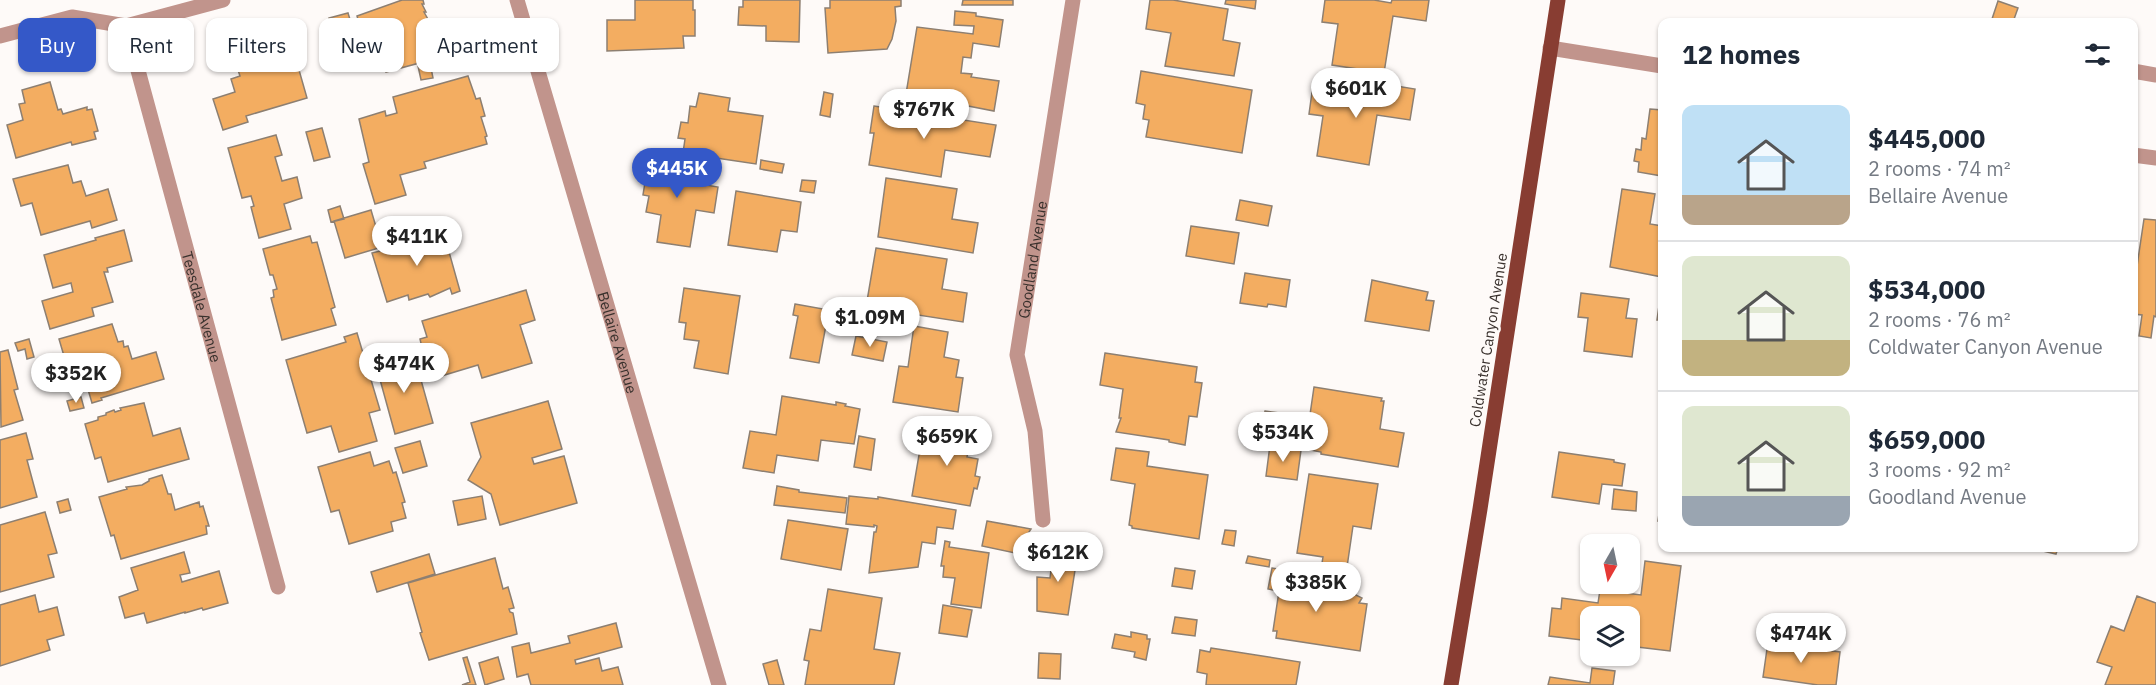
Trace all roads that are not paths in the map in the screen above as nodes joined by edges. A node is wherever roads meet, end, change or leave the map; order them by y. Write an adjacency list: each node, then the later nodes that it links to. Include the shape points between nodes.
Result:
1 (223, 0): 5 (street)
2 (517, 0): 17 (street, Bellaire Avenue)
3 (1073, 0): 15 (street, Goodland Avenue, via 1017,355 1035,431)
4 (1558, 0): 8 (main road, Coldwater Canyon Avenue)
5 (156, 18)
6 (108, 23): 7 (street, via 72,17)
7 (0, 36)
8 (1550, 48): 9 (street); 18 (main road, Coldwater Canyon Avenue)
9 (1658, 65)
10 (138, 72): 16 (street, Teesdale Avenue)
11 (2138, 72): 12 (street)
12 (2156, 75)
13 (2138, 156): 14 (street)
14 (2156, 158)
15 (1042, 520)
16 (278, 587)
17 (719, 685)
18 (1451, 685)

